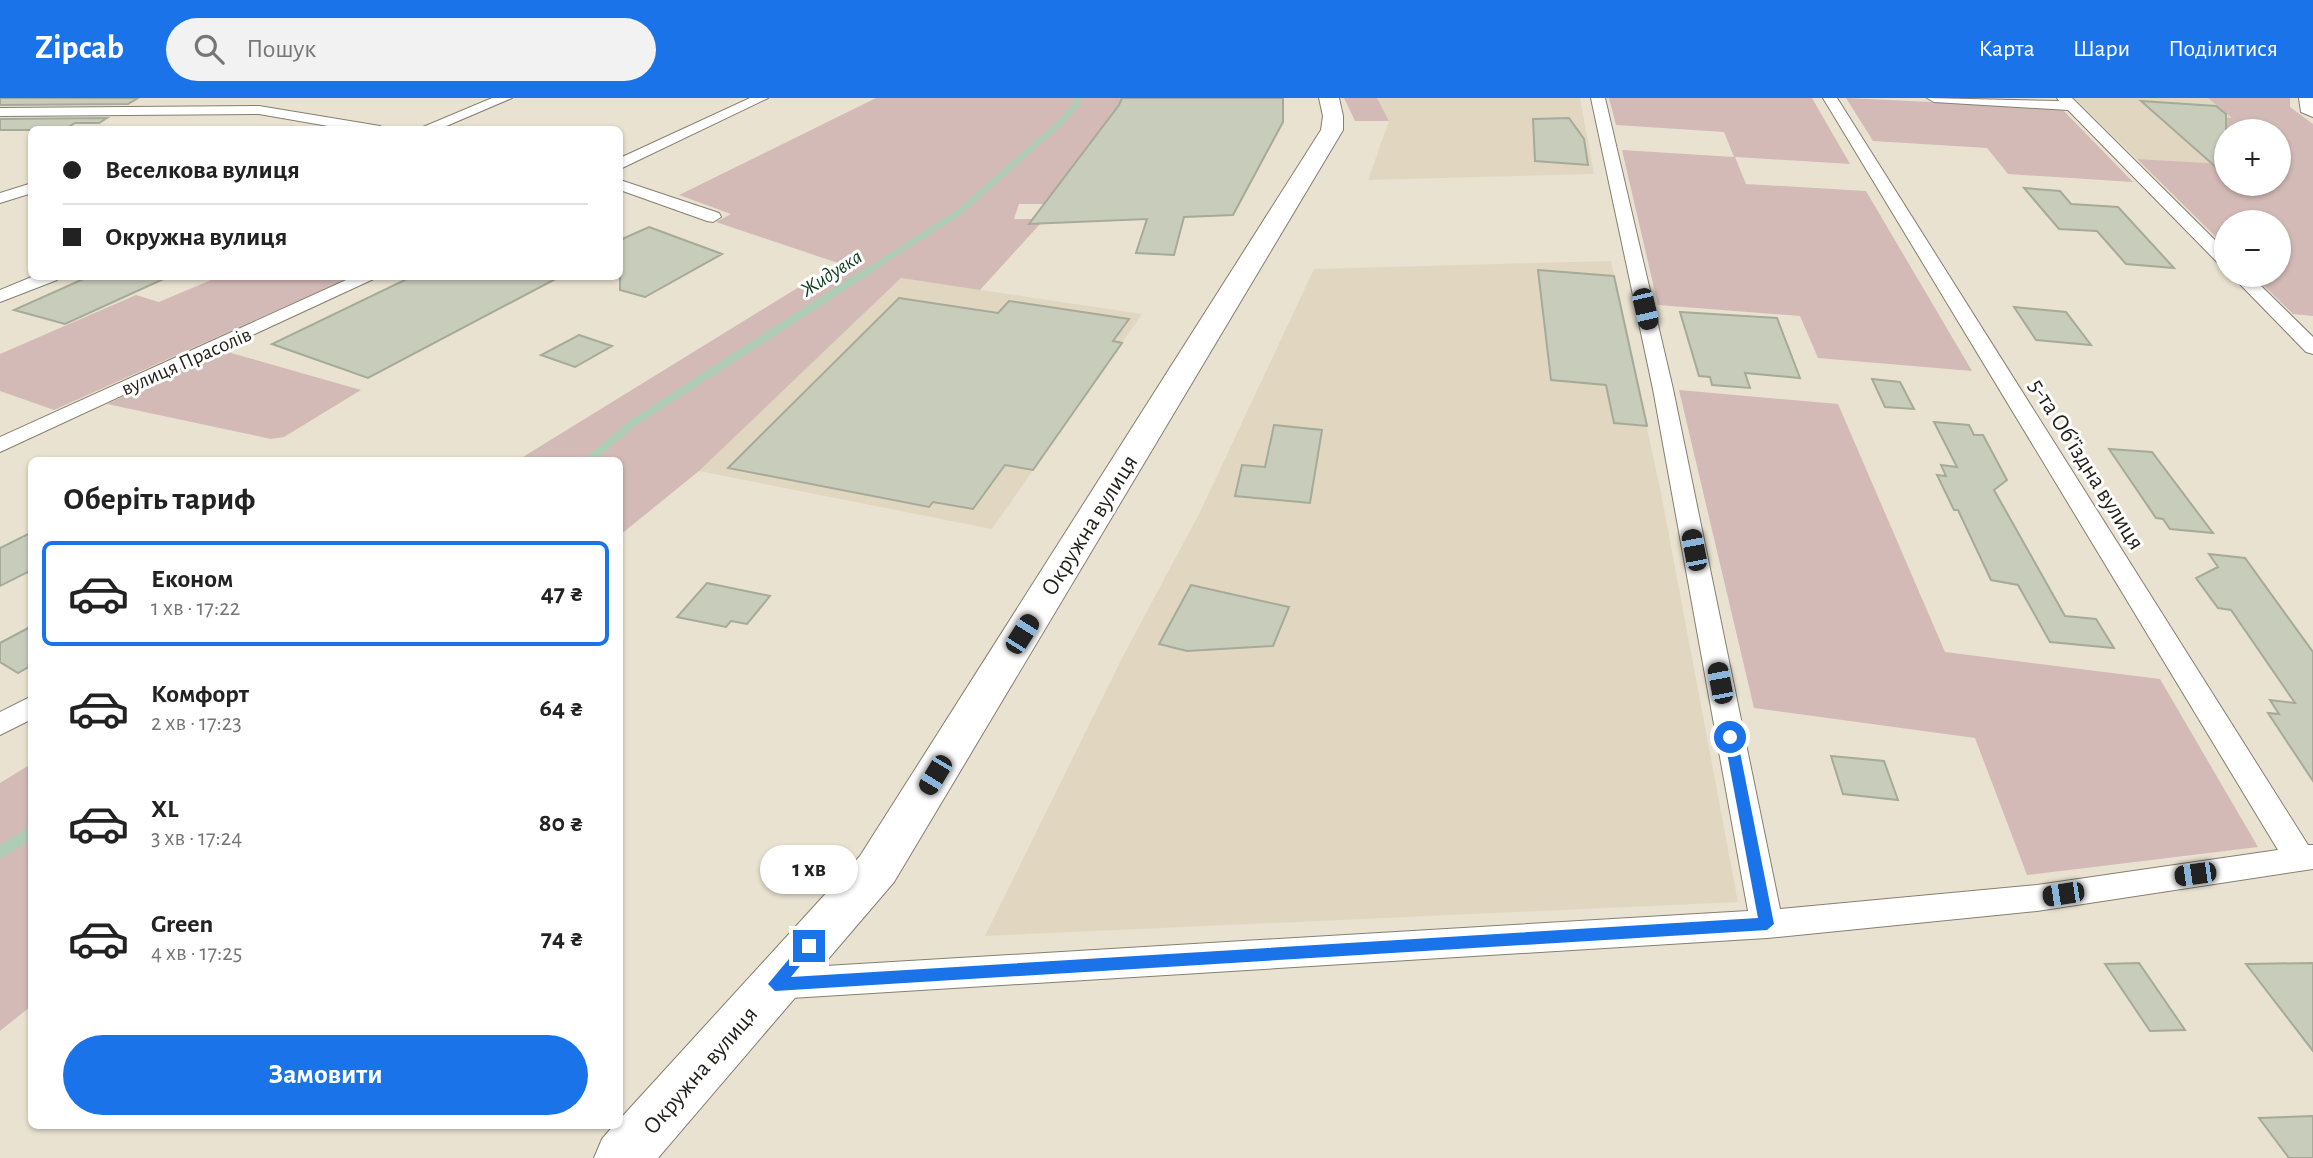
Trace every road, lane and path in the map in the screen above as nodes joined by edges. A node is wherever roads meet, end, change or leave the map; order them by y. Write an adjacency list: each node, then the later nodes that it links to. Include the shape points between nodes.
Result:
1 (292, 98): 10 (street)
2 (505, 98): 15 (street)
3 (761, 98): 16 (street)
4 (1329, 98): 32 (main road, Окружна вулиця, via 1332,130 877,869)
5 (1598, 98): 31 (street, via 1663,389)
6 (1829, 98): 30 (street, 5-та Обʼїздна вулиця)
7 (1934, 98): 9 (street)
8 (2306, 98): 12 (street, via 2306,109)
9 (2068, 102): 21 (street)
10 (259, 110): 11 (street); 13 (street); 14 (street)
11 (0, 112)
12 (2313, 113)
13 (214, 126)
14 (356, 126)
15 (433, 126)
16 (623, 162)
17 (623, 186): 20 (street)
18 (28, 189): 19 (street)
19 (0, 198)
20 (713, 217)
21 (2214, 249)
22 (41, 280): 25 (street)
23 (362, 280): 27 (street, вулиця Прасолів)
24 (2252, 287): 26 (street)
25 (0, 296)
26 (2313, 348)
27 (0, 445)
28 (28, 708): 29 (street)
29 (0, 725)
30 (2307, 858): 31 (street, via 2036,898)
31 (1767, 924): 32 (street)
32 (775, 984): 33 (main road, Окружна вулиця)
33 (622, 1158)

